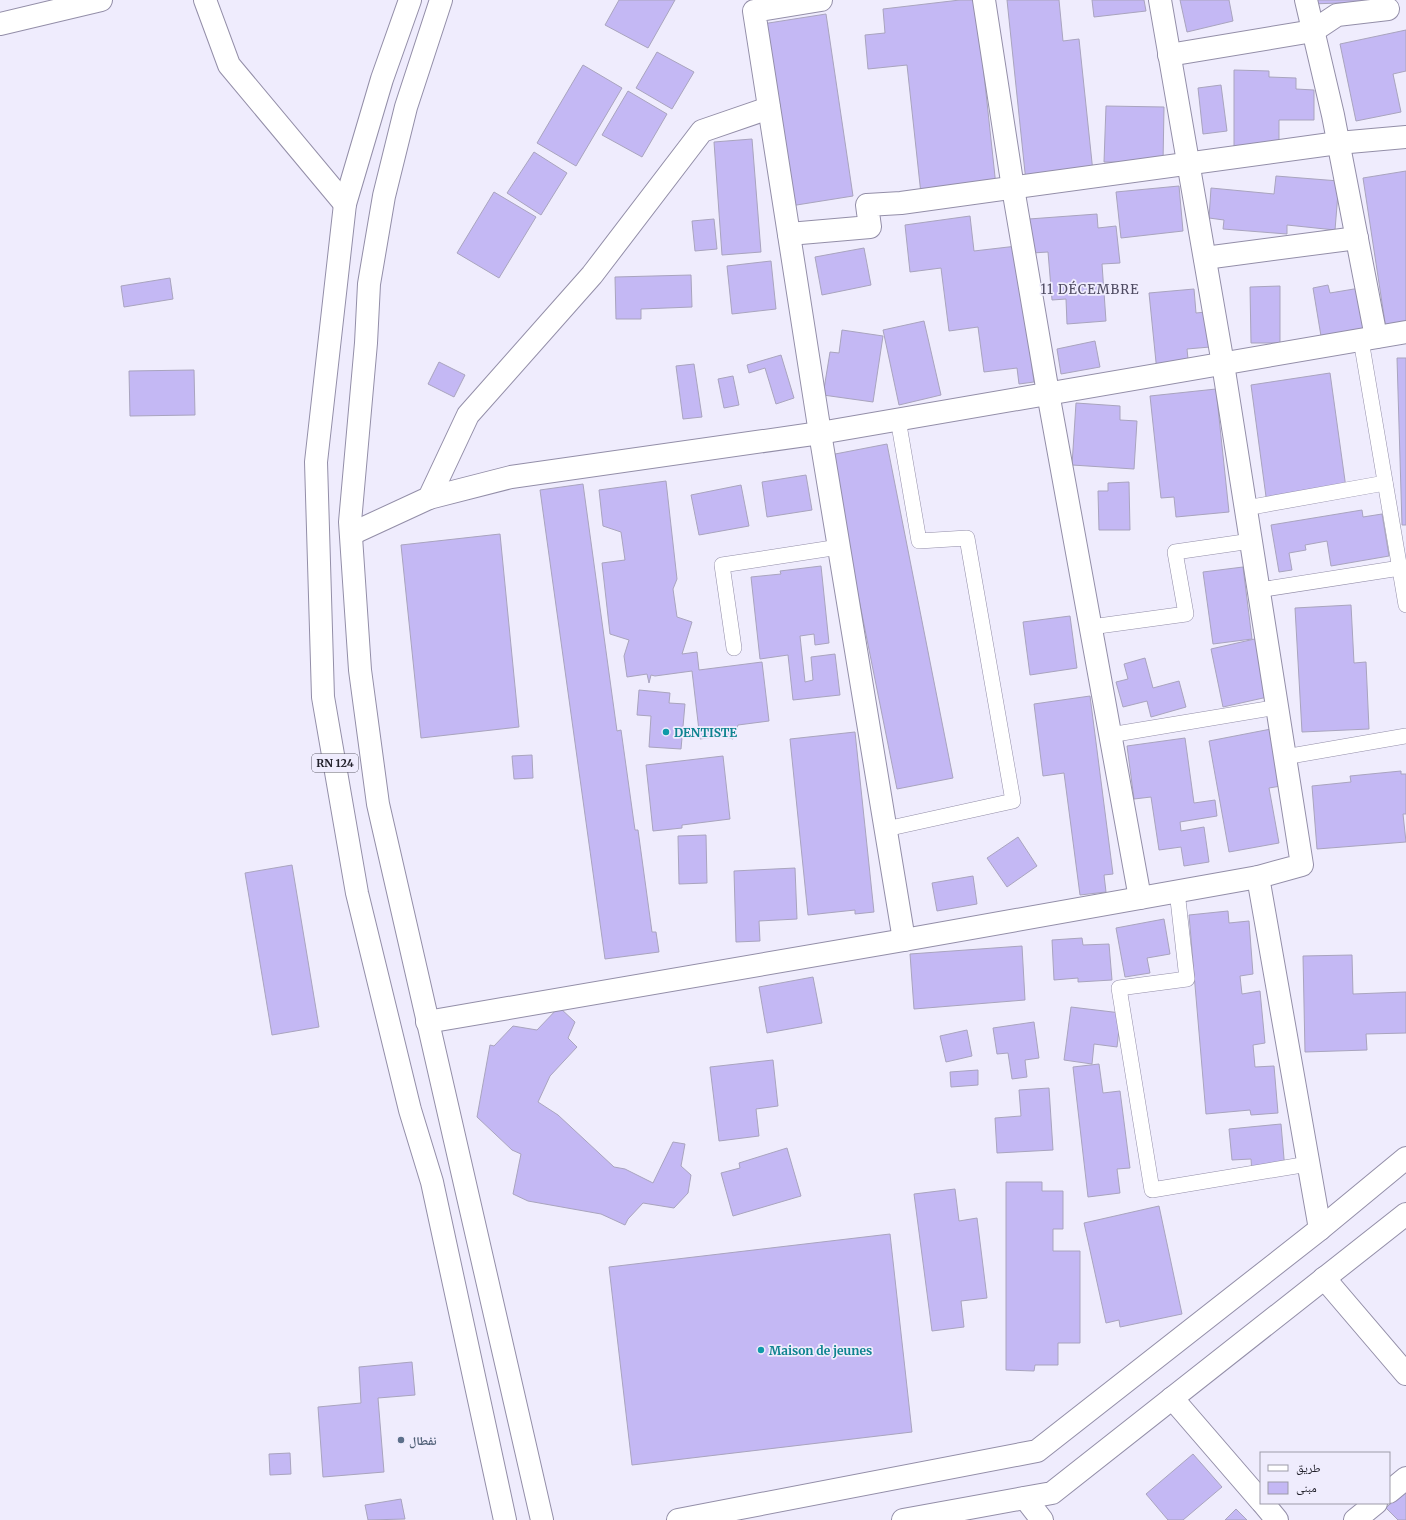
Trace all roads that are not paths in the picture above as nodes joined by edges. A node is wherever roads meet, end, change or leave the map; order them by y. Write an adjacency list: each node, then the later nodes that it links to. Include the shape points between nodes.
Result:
1 (101, 0): 10 (street)
2 (205, 0): 18 (street, via 229,65)
3 (410, 0): 18 (street, RN 124, via 382,79)
4 (441, 0): 23 (street, RN 124, via 406,107 384,196)
5 (822, 0): 13 (street, via 754,11)
6 (984, 0): 17 (street)
7 (1160, 0): 12 (street)
8 (1306, 0): 11 (street)
9 (1388, 8): 11 (street, via 1337,15)
10 (0, 24)
11 (1313, 32): 12 (street); 15 (street)
12 (1169, 55): 16 (street)
13 (769, 108): 19 (street); 31 (street, via 702,131 592,275 468,415)
14 (1406, 138): 15 (street)
15 (1338, 143): 16 (street); 20 (street)
16 (1189, 163): 17 (street); 21 (street)
17 (1013, 188): 19 (street, via 867,205 870,227); 27 (street)
18 (345, 204): 22 (street, RN 124)
19 (789, 234): 29 (street)
20 (1357, 238): 21 (street); 25 (street)
21 (1205, 258): 26 (street)
22 (336, 280): 23 (street); 63 (street, RN 124, via 316,462 323,697 356,893 410,1110 432,1182)
23 (369, 284): 33 (street, RN 124)
24 (1406, 332): 25 (street)
25 (1368, 338): 26 (street); 30 (lane)
26 (1224, 364): 27 (street); 32 (street)
27 (1048, 393): 28 (street); 39 (street)
28 (898, 419): 29 (street); 45 (lane, via 919,541 967,538 1013,801)
29 (820, 433): 31 (street, via 511,477); 35 (street)
30 (1385, 483): 32 (lane); 36 (lane)
31 (429, 498): 33 (street)
32 (1246, 508): 34 (street)
33 (350, 534): 50 (street, RN 124, via 360,670 378,804)
34 (1251, 542): 37 (street); 39 (lane, via 1175,552 1186,614)
35 (839, 547): 40 (lane, via 722,564); 45 (street)
36 (1400, 568): 37 (lane); 38 (lane)
37 (1259, 590): 41 (street)
38 (1406, 605)
39 (1091, 627): 42 (street)
40 (734, 648)
41 (1278, 706): 42 (lane); 44 (street)
42 (1110, 735): 48 (street)
43 (1406, 736): 44 (lane)
44 (1286, 757): 46 (street, via 1302,866)
45 (886, 829): 49 (street)
46 (1258, 877): 47 (street); 52 (street)
47 (1177, 891): 48 (street); 52 (lane, via 1187,978 1119,988 1152,1190)
48 (1140, 898): 49 (street)
49 (904, 940): 50 (street)
50 (427, 1022): 64 (street, RN 124)
51 (1406, 1158): 54 (street)
52 (1308, 1164): 54 (street)
53 (1406, 1214): 55 (street)
54 (1320, 1229): 65 (street, via 1037,1451)
55 (1324, 1278): 56 (street); 57 (street)
56 (1406, 1374)
57 (1172, 1398): 60 (street, via 1052,1493); 61 (street)
58 (1406, 1478): 59 (street)
59 (1390, 1491)
60 (1025, 1498): 66 (street); 67 (street)
61 (1260, 1500)
62 (1264, 1504): 68 (street)
63 (504, 1520)
64 (542, 1520)
65 (678, 1520)
66 (903, 1520)
67 (1042, 1520)
68 (1277, 1520)

